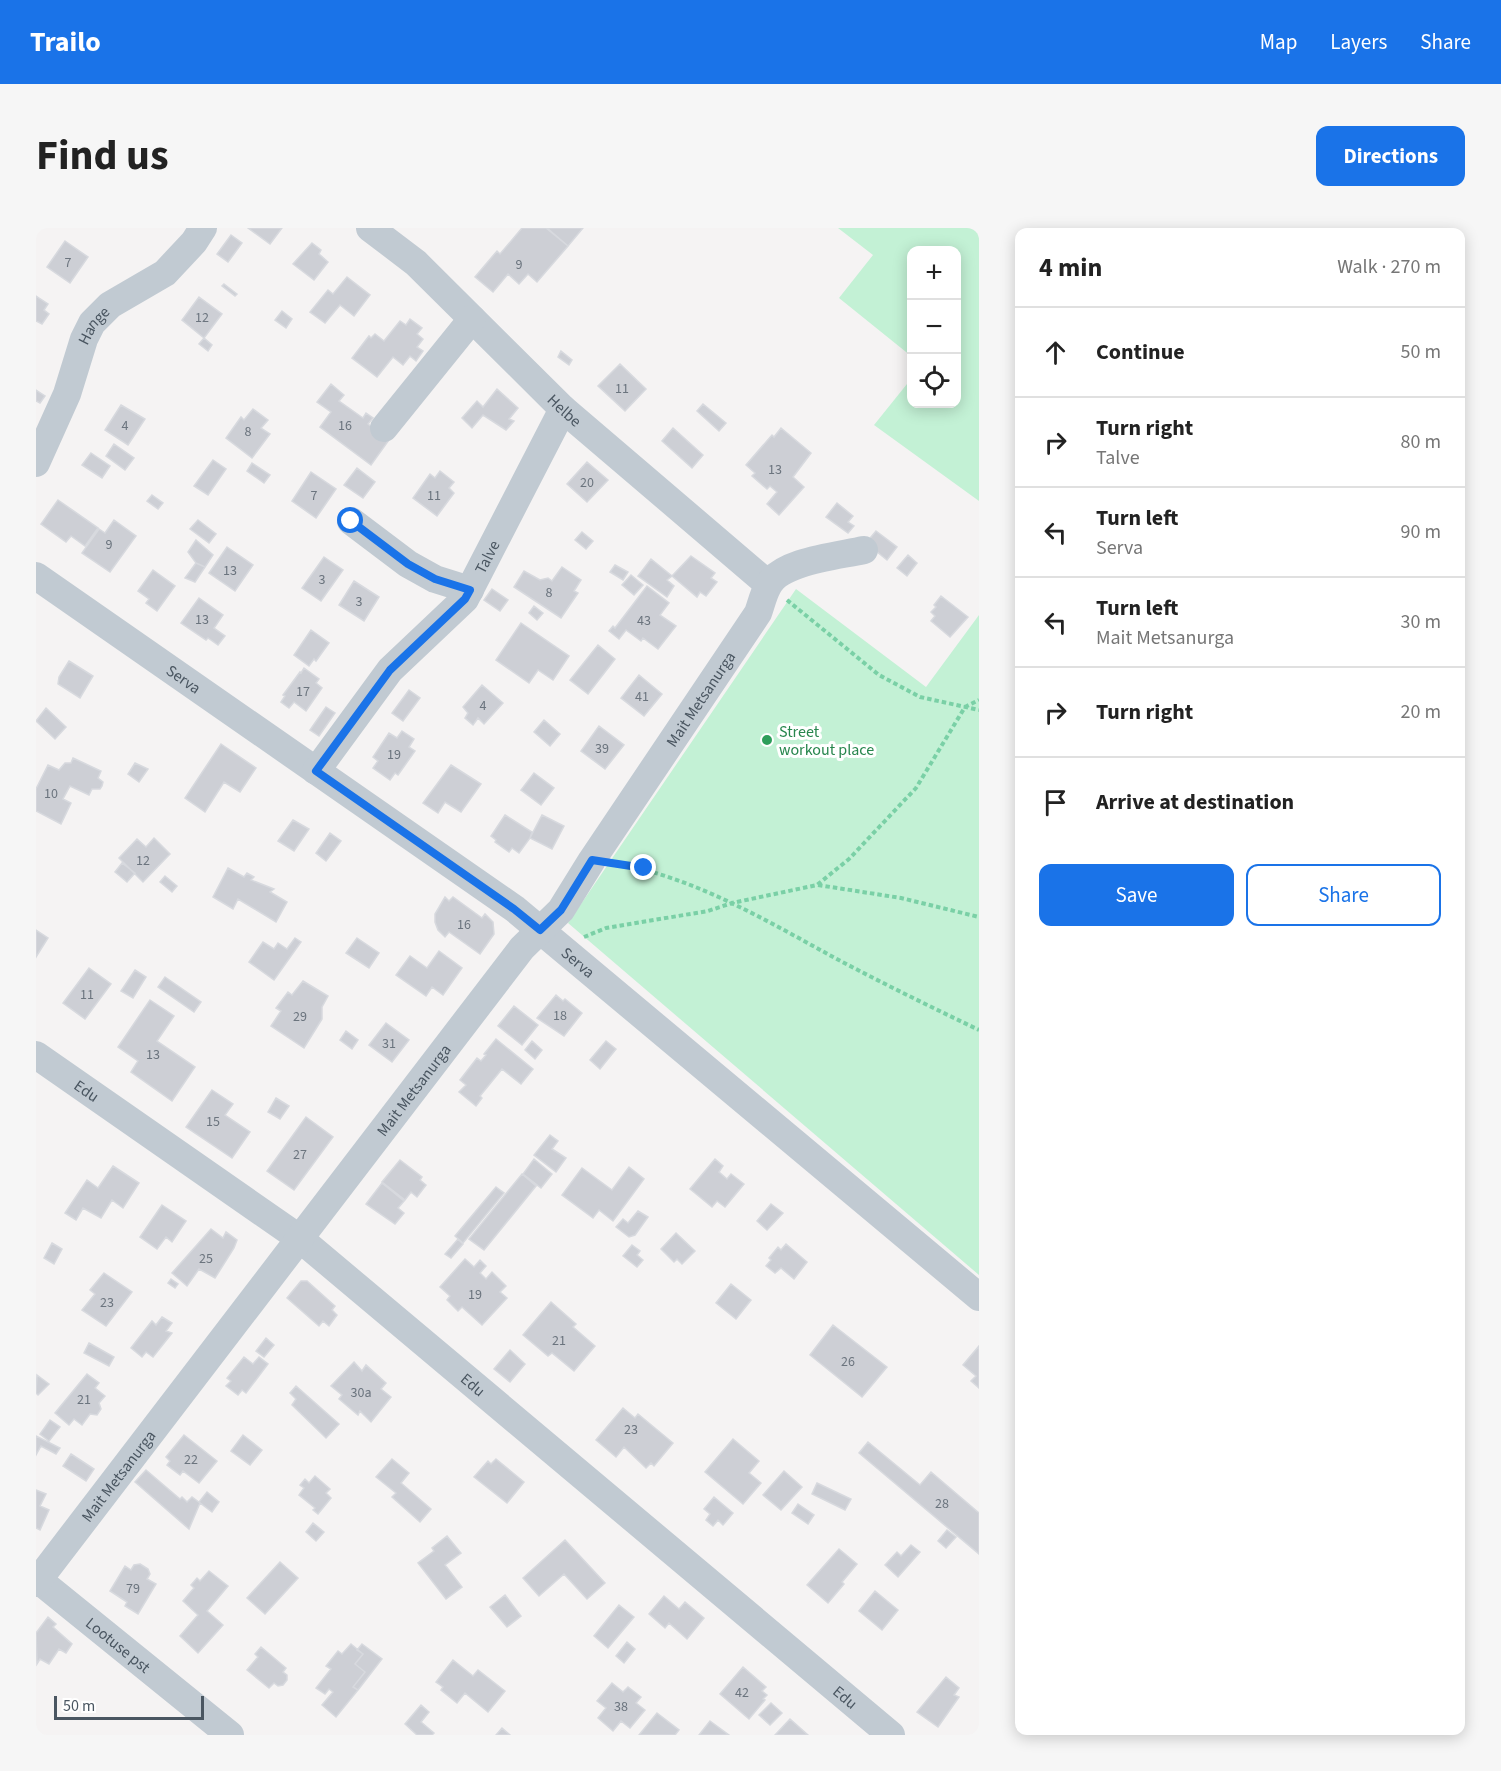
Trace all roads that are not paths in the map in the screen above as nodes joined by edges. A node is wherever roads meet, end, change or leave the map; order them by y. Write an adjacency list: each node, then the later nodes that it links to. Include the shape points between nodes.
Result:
1 (204, 228): 6 (street, Hange, via 165,273 110,305 92,323 67,394)
2 (370, 228): 3 (street, Helbe, via 416,263)
3 (472, 319): 4 (street, Helbe); 5 (street)
4 (564, 409): 10 (street, Helbe); 11 (street, Talve)
5 (384, 429)
6 (36, 463)
7 (351, 521): 11 (street, via 408,564 435,579)
8 (864, 550): 10 (street, via 799,564)
9 (36, 576): 12 (street, Serva)
10 (768, 584): 13 (street, Mait Metsanurga, via 758,614 592,860 561,910)
11 (470, 590): 12 (street, Talve, via 390,670)
12 (316, 771): 13 (street, Serva)
13 (551, 938): 15 (street, Mait Metsanurga, via 522,948); 16 (street, Serva)
14 (36, 1055): 15 (street, Edu)
15 (299, 1238): 17 (street, Mait Metsanurga); 19 (street, Edu)
16 (979, 1297)
17 (37, 1580): 18 (street, Lootuse pst)
18 (230, 1735)
19 (891, 1735)

